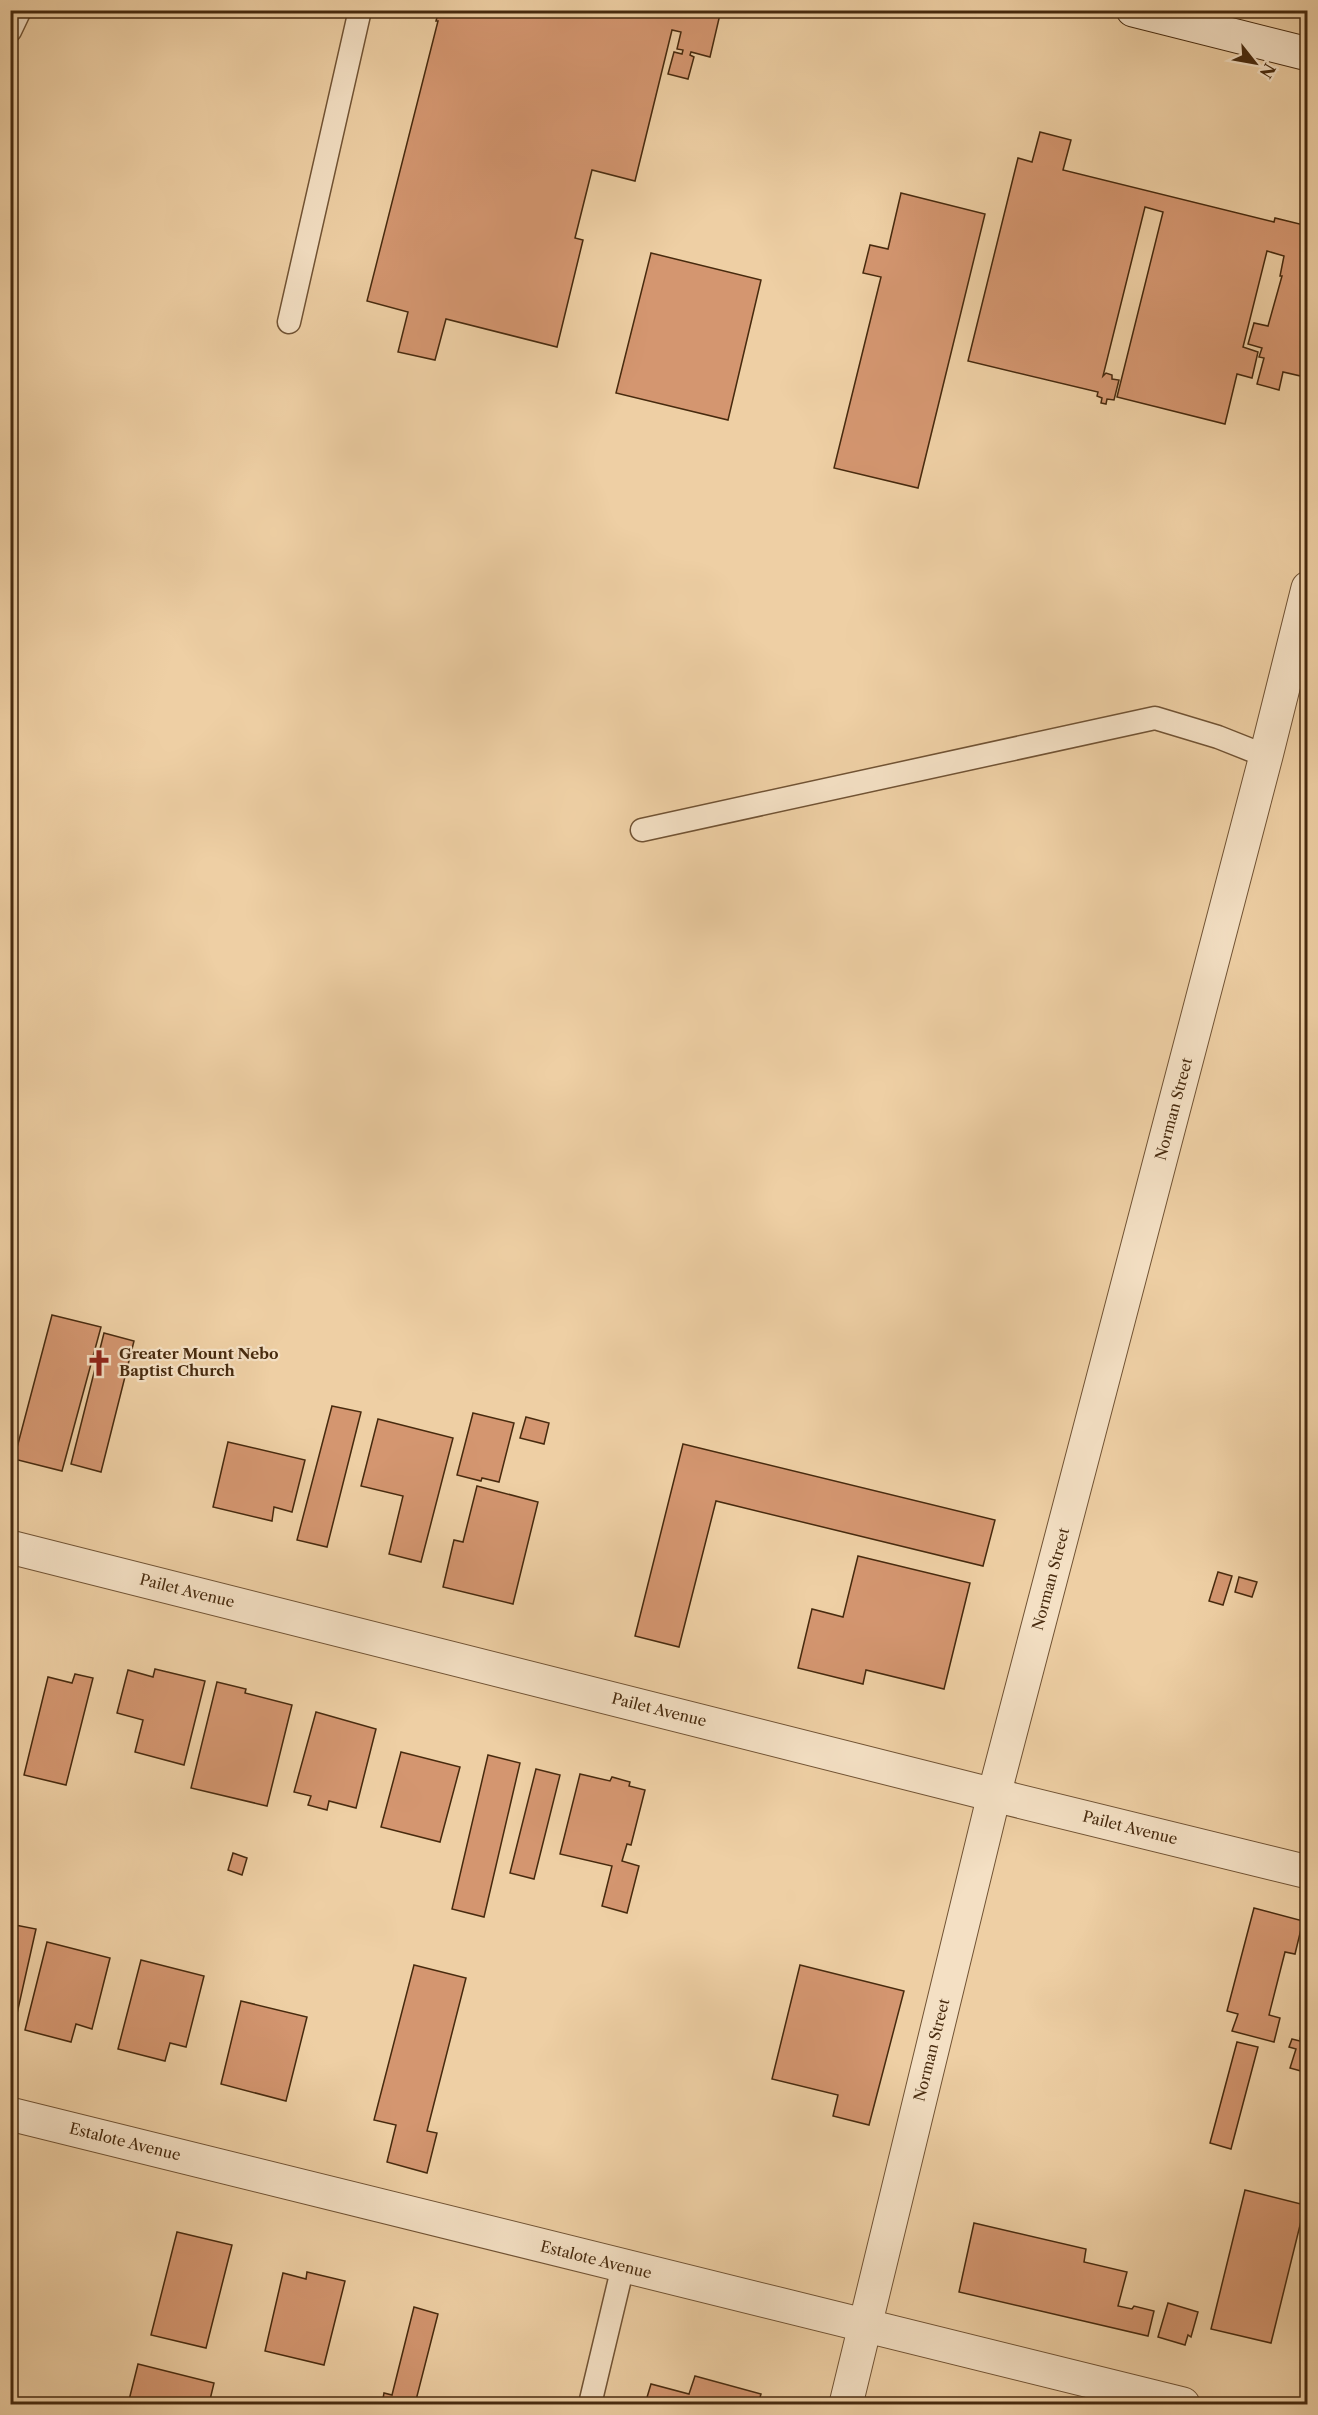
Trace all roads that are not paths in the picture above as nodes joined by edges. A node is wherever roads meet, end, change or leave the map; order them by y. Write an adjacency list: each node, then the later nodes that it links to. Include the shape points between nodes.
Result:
1 (20, 10): 4 (lane)
2 (360, 10): 6 (lane)
3 (1132, 10): 5 (street)
4 (10, 31)
5 (1308, 54)
6 (289, 322)
7 (1308, 588): 8 (street, Norman Street)
8 (1266, 756): 9 (lane, via 1155,718); 11 (street, Norman Street)
9 (642, 830)
10 (10, 1547): 11 (street, Pailet Avenue)
11 (994, 1795): 12 (street, Pailet Avenue); 15 (street, Norman Street)
12 (1308, 1872)
13 (10, 2114): 14 (street, Estalote Avenue)
14 (623, 2266): 15 (street, Estalote Avenue); 16 (lane)
15 (866, 2327): 17 (street, Norman Street); 18 (street, Estalote Avenue)
16 (590, 2404)
17 (846, 2404)
18 (1183, 2404)

